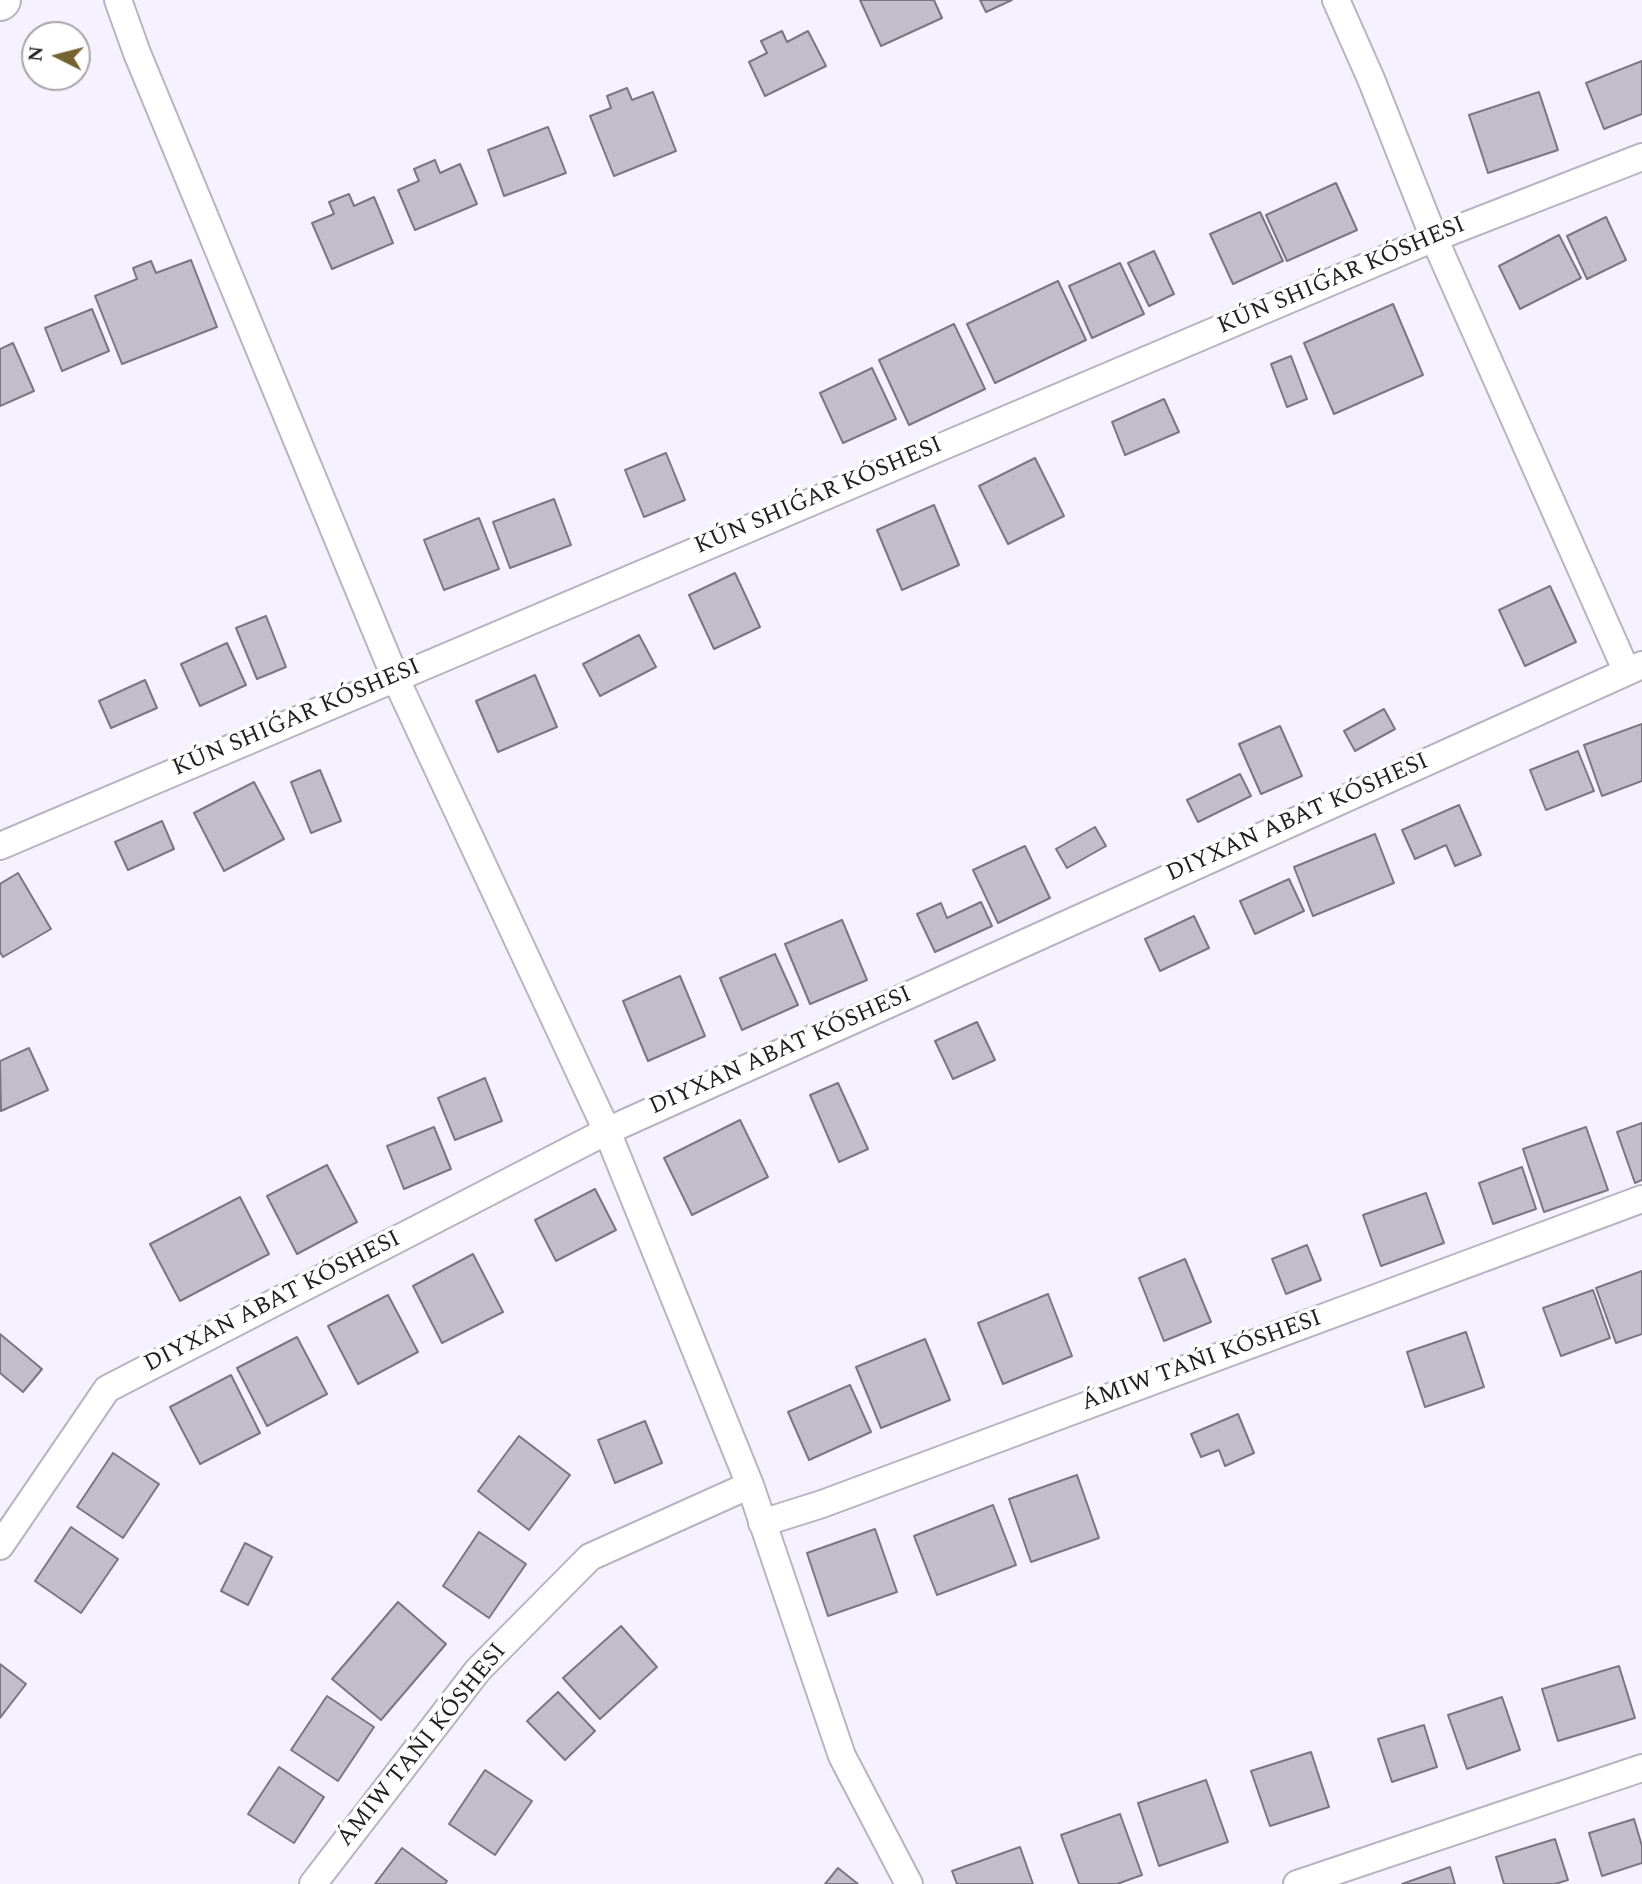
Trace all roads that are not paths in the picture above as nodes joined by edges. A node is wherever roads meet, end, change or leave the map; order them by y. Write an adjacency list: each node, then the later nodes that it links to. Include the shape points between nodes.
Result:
1 (118, 0): 6 (street)
2 (1336, 0): 4 (street)
3 (1642, 157): 4 (street)
4 (1434, 238): 5 (street); 6 (street)
5 (1634, 667): 8 (street, DIYXAN ABAT KÓSHESI)
6 (395, 677): 7 (street); 8 (street)
7 (0, 846)
8 (607, 1131): 10 (street); 12 (street, DIYXAN ABAT KÓSHESI, via 107,1389)
9 (1642, 1199): 11 (street)
10 (750, 1485): 11 (street); 14 (street, via 590,1557 478,1670)
11 (762, 1523): 15 (street, via 842,1756)
12 (0, 1546)
13 (1642, 1768): 16 (street)
14 (313, 1884)
15 (909, 1884)
16 (1297, 1884)

